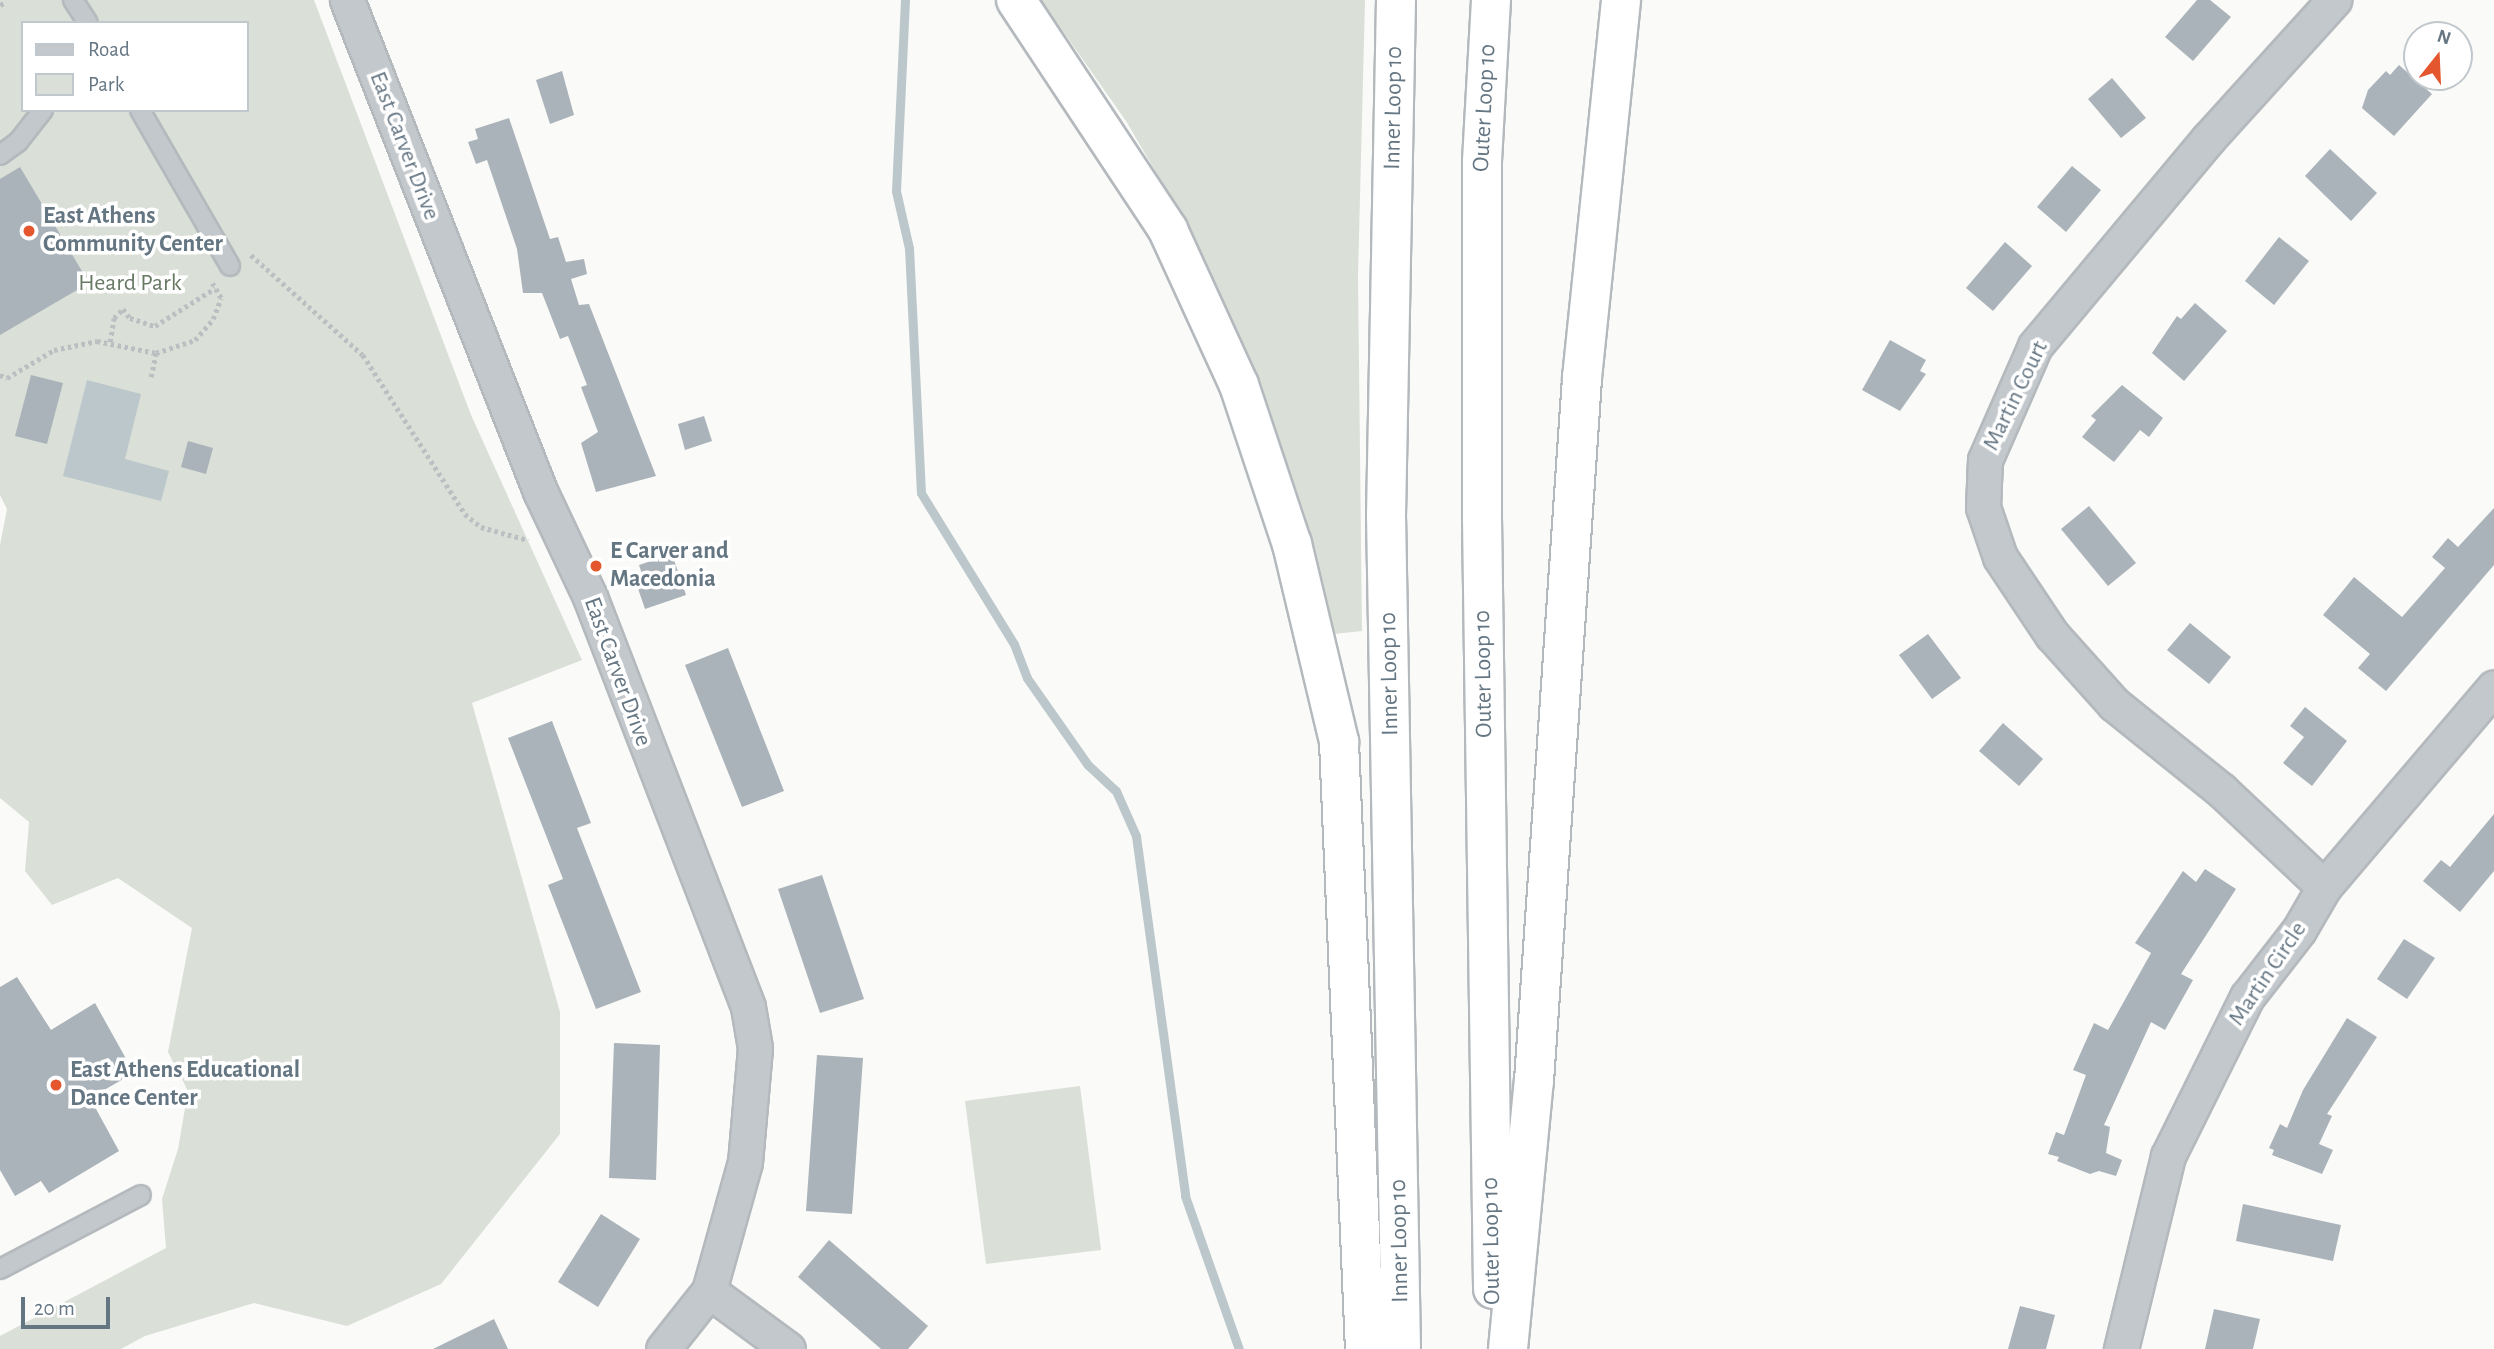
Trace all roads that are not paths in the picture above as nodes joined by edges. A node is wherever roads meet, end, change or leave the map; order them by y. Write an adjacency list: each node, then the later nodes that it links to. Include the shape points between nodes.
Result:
1 (73, 0): 8 (lane)
2 (347, 0): 17 (street, East Carver Drive, via 540,491 590,597 748,1007 755,1048 745,1162)
3 (1016, 0): 20 (highway, via 1168,230 1239,385 1292,544 1339,742)
4 (1396, 0): 21 (highway, Inner Loop 10, via 1387,515)
5 (1491, 0): 22 (highway, Outer Loop 10, via 1482,162 1482,422)
6 (1621, 0): 23 (highway, via 1582,378 1534,1081)
7 (2334, 0): 14 (street, Martin Court, via 2208,139 2035,346 1985,460 1983,507 2000,556 2015,579 2052,635 2113,704 2221,790)
8 (87, 21)
9 (41, 112): 11 (lane, via 18,142)
10 (141, 112): 12 (lane)
11 (0, 155)
12 (230, 266)
13 (2494, 687): 14 (street, Martin Circle)
14 (2324, 887): 24 (street, Martin Circle, via 2299,930 2247,997 2168,1156)
15 (141, 1195): 16 (lane)
16 (0, 1269)
17 (709, 1292): 18 (street, East Carver Drive); 19 (street)
18 (663, 1349)
19 (788, 1349)
20 (1365, 1349)
21 (1401, 1349)
22 (1493, 1349)
23 (1508, 1349)
24 (2121, 1349)

